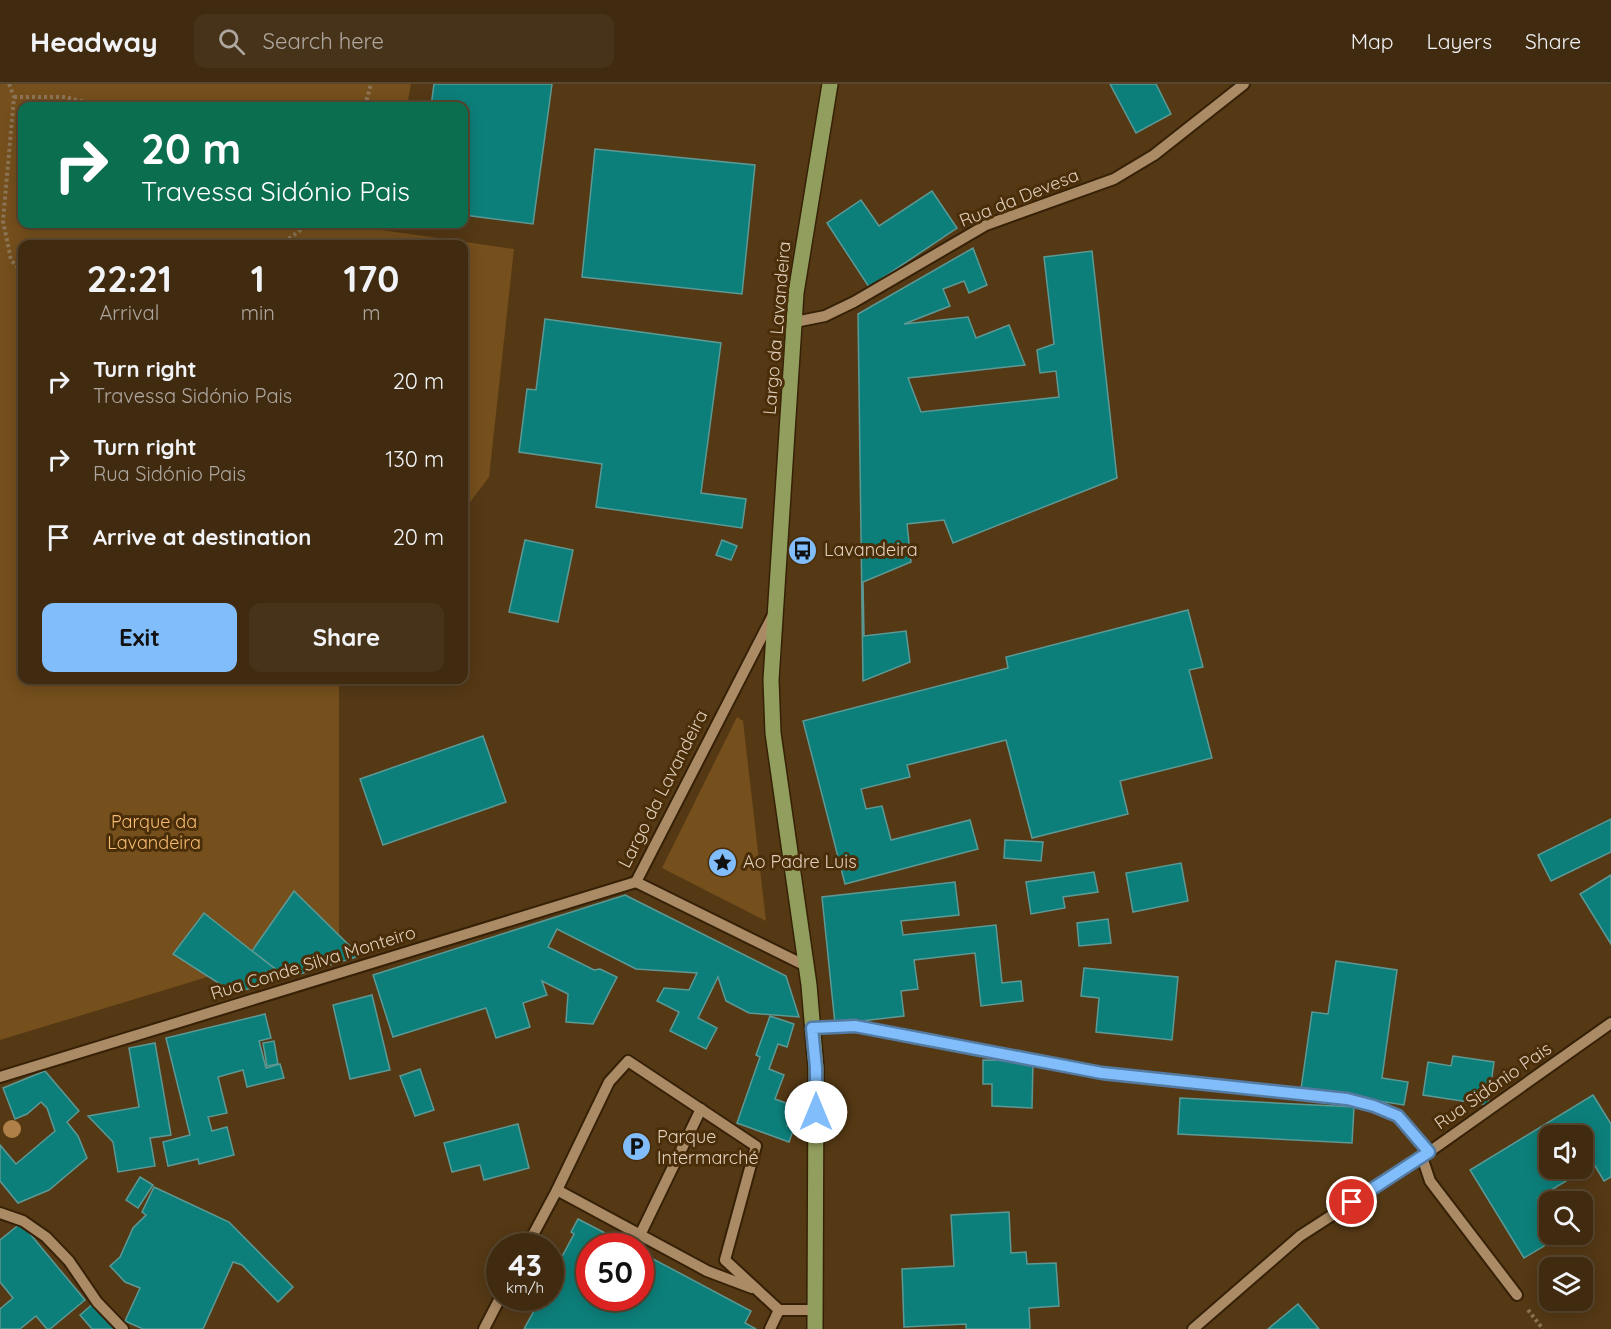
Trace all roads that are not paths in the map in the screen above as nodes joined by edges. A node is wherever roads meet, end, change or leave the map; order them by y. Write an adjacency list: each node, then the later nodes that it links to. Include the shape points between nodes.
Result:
1 (830, 84): 3 (main road, Largo da Lavandeira, via 796,293)
2 (1244, 84): 3 (street, Rua da Devesa, via 1154,155 1114,179 986,225 854,302 825,315)
3 (795, 322): 4 (main road, Largo da Lavandeira)
4 (775, 611): 5 (street, Largo da Lavandeira); 6 (main road, Largo da Lavandeira, via 771,680 774,733)
5 (636, 882): 6 (street, Largo da Lavandeira); 9 (street, Rua Conde Silva Monteiro)
6 (806, 966): 8 (main road, Largo da Lavandeira)
7 (1611, 1023): 11 (street, Rua Sidónio Pais)
8 (812, 1028): 11 (street, via 855,1026 1102,1073 1347,1099 1398,1116); 21 (main road, Largo da Lavandeira, via 816,1068)
9 (0, 1077)
10 (701, 1109): 12 (street, via 628,1061 609,1082); 16 (street); 18 (street, via 756,1146 725,1260)
11 (1425, 1154): 19 (street, via 1430,1181); 27 (street, Rua Sidónio Pais, via 1300,1236)
12 (557, 1190): 14 (street); 15 (street)
13 (0, 1213): 23 (street, via 23,1221 46,1237)
14 (534, 1233)
15 (636, 1233)
16 (641, 1233)
17 (654, 1243): 18 (street, via 706,1271)
18 (757, 1290): 20 (street)
19 (1517, 1295)
20 (779, 1310): 21 (street); 25 (street)
21 (815, 1310): 26 (main road, Largo da Lavandeira)
22 (493, 1311): 24 (street)
23 (123, 1329)
24 (484, 1329)
25 (770, 1329)
26 (815, 1329)
27 (1193, 1329)

